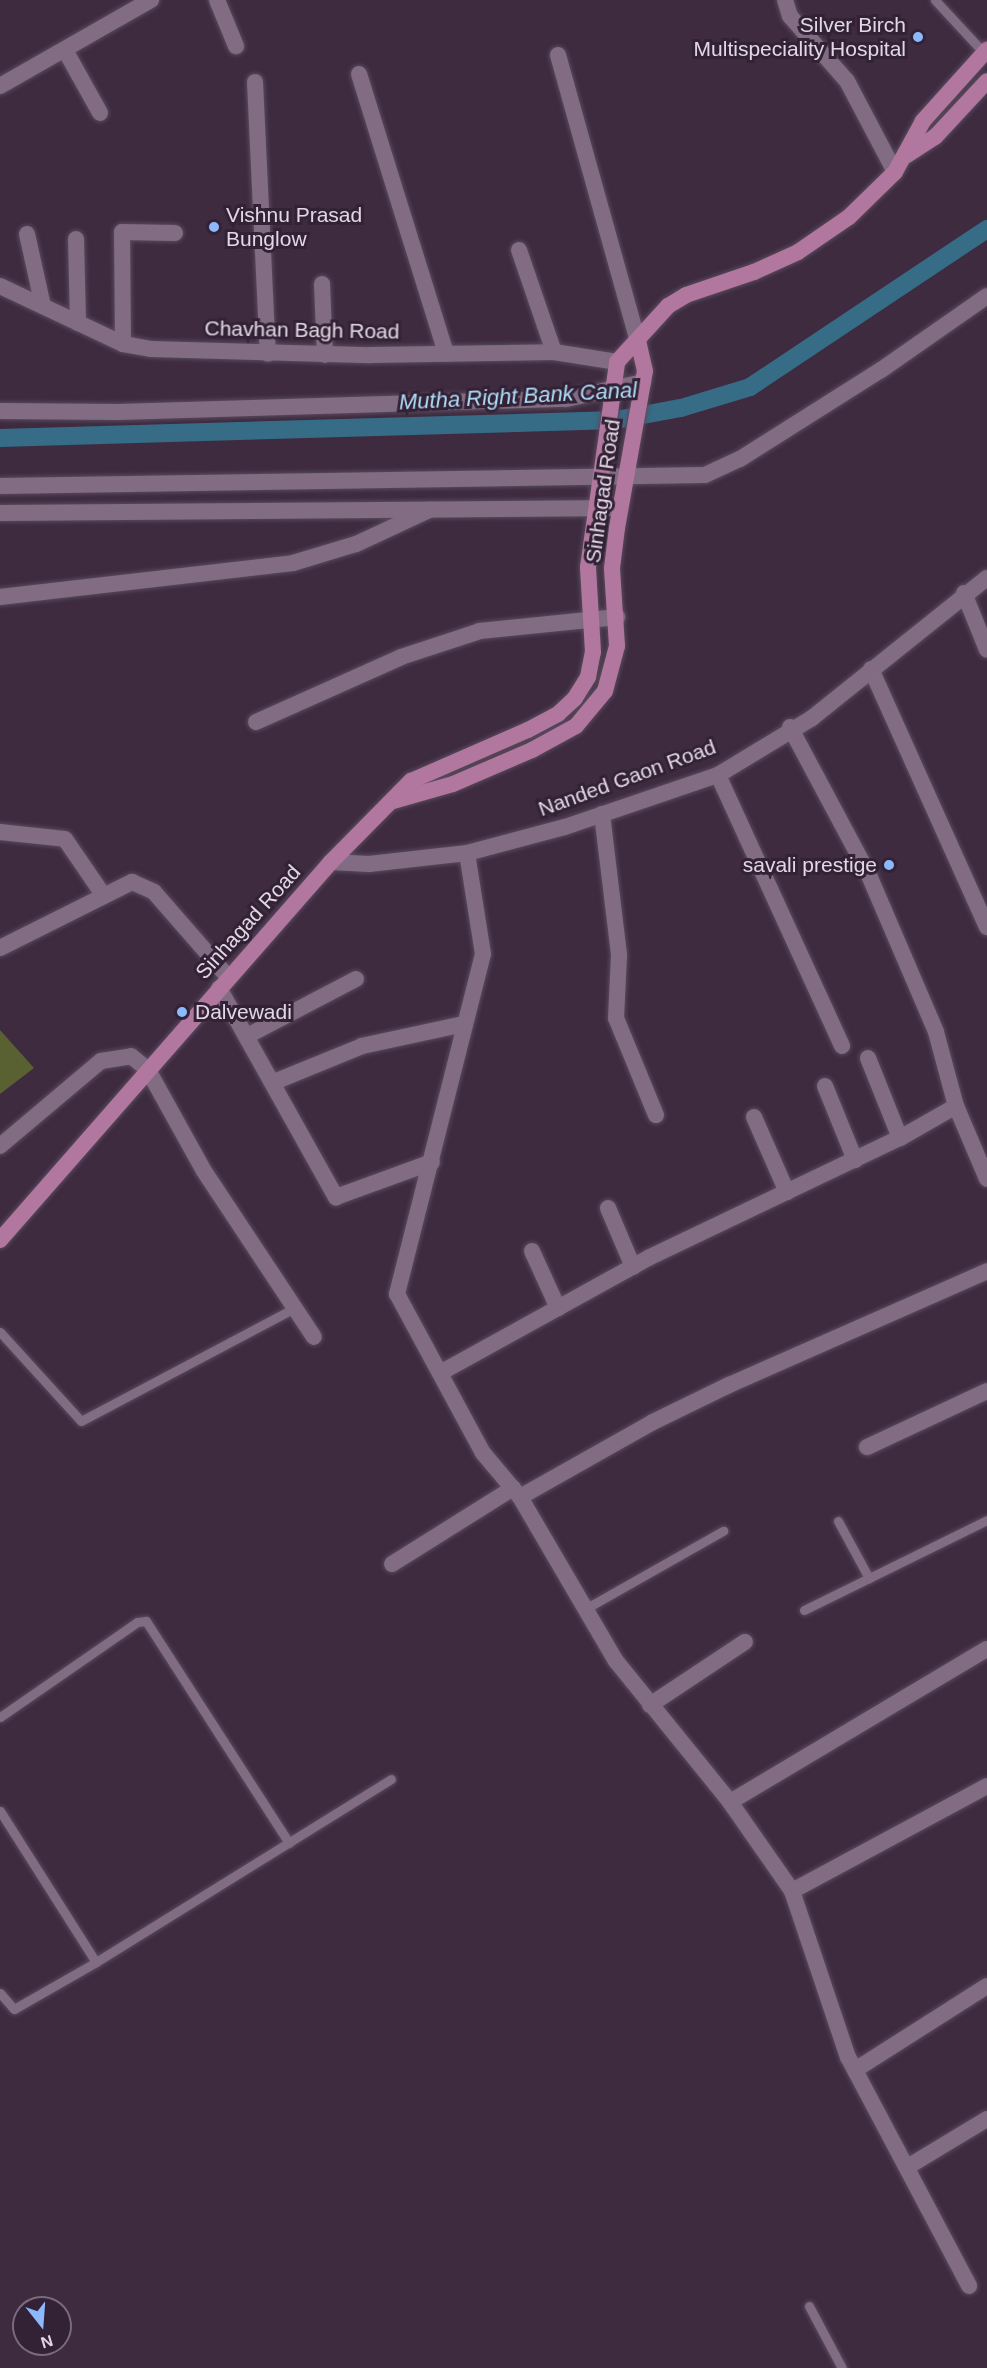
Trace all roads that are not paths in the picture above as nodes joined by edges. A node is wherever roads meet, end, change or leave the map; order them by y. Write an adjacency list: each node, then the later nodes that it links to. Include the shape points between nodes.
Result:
1 (151, 0): 6 (street)
2 (217, 0): 5 (street)
3 (785, 0): 15 (street, via 790,16 847,81)
4 (935, 0): 7 (lane)
5 (236, 46)
6 (65, 50): 12 (street); 13 (street)
7 (986, 52): 14 (main road, via 923,121)
8 (558, 55): 25 (street)
9 (359, 74): 29 (street)
10 (987, 81): 14 (main road, via 935,137)
11 (255, 82): 28 (street)
12 (0, 86)
13 (100, 113)
14 (907, 155): 15 (main road)
15 (895, 172): 25 (main road, via 849,217 814,242 754,272 686,295 650,322)
16 (175, 233): 26 (street, via 122,232)
17 (27, 234): 23 (street)
18 (76, 239): 24 (street)
19 (519, 250): 27 (street)
20 (322, 284): 30 (street)
21 (0, 286): 23 (street, Chavhan Bagh Road)
22 (987, 296): 35 (street, via 740,459 705,475)
23 (43, 306): 24 (street, Chavhan Bagh Road)
24 (78, 323): 26 (street, Chavhan Bagh Road)
25 (638, 341): 31 (main road); 32 (main road, Sinhagad Road, via 645,371)
26 (123, 344): 28 (street, Chavhan Bagh Road)
27 (554, 352): 29 (street, Chavhan Bagh Road); 31 (street, Chavhan Bagh Road)
28 (268, 354): 30 (street, Chavhan Bagh Road)
29 (446, 354): 30 (street, Chavhan Bagh Road)
30 (325, 355)
31 (616, 362): 33 (main road, Sinhagad Road)
32 (643, 382): 33 (street); 35 (main road, Sinhagad Road)
33 (611, 390): 34 (street, via 566,399 118,412); 36 (main road, Sinhagad Road)
34 (0, 411)
35 (625, 477): 36 (street); 39 (main road, Sinhagad Road)
36 (599, 479): 37 (street); 40 (main road, Sinhagad Road)
37 (0, 486)
38 (435, 507): 40 (street); 41 (street); 44 (street, via 356,544 293,563)
39 (620, 508): 40 (street); 45 (main road, Sinhagad Road, via 612,568)
40 (594, 509): 46 (main road, Sinhagad Road, via 588,567)
41 (0, 513)
42 (987, 578): 43 (street, Nanded Gaon Road)
43 (964, 593): 47 (street); 48 (street, Nanded Gaon Road)
44 (0, 597)
45 (616, 617): 46 (street); 52 (main road, Sinhagad Road, via 611,676 599,702 576,726 453,784)
46 (594, 619): 49 (street, via 480,631 400,657); 52 (main road, Sinhagad Road, via 588,677 575,698 558,714 411,781)
47 (987, 650)
48 (871, 669): 50 (street, Nanded Gaon Road, via 812,718); 58 (street)
49 (256, 722)
50 (790, 728): 51 (street, Nanded Gaon Road); 69 (street, via 868,873 936,1032)
51 (718, 775): 53 (street, Nanded Gaon Road); 64 (street)
52 (393, 801): 56 (main road, Sinhagad Road)
53 (602, 814): 55 (street, Nanded Gaon Road); 70 (street, via 619,955 616,1018)
54 (0, 832): 57 (street, via 64,839)
55 (467, 853): 56 (street, Nanded Gaon Road, via 369,864); 62 (street, via 483,954)
56 (331, 862): 61 (main road, Sinhagad Road)
57 (104, 896): 59 (street); 61 (street, via 132,882 154,892)
58 (987, 927)
59 (0, 948)
60 (356, 979): 63 (street)
61 (224, 983): 63 (street); 66 (main road, Sinhagad Road)
62 (464, 1024): 67 (street, via 362,1046); 75 (street)
63 (247, 1036): 67 (street)
64 (843, 1046)
65 (868, 1058): 72 (street)
66 (148, 1070): 73 (street, via 131,1056 101,1061); 79 (main road, Sinhagad Road); 83 (street, via 204,1171)
67 (274, 1082): 75 (street, via 336,1197)
68 (825, 1086): 74 (street)
69 (956, 1106): 72 (street); 76 (street)
70 (656, 1115)
71 (754, 1117): 77 (street)
72 (900, 1138): 74 (street)
73 (0, 1146)
74 (855, 1160): 77 (street)
75 (432, 1162): 87 (street, via 398,1294)
76 (987, 1179)
77 (787, 1192): 81 (street)
78 (608, 1208): 81 (street)
79 (0, 1240)
80 (532, 1251): 84 (street)
81 (633, 1267): 84 (street)
82 (987, 1271): 90 (street, via 729,1385)
83 (294, 1308): 85 (lane, via 81,1421); 86 (street)
84 (558, 1308): 87 (street)
85 (0, 1332)
86 (314, 1337)
87 (440, 1374): 90 (street, via 483,1453)
88 (987, 1390): 89 (street)
89 (867, 1447)
90 (517, 1492): 94 (street); 96 (street)
91 (987, 1520): 95 (lane)
92 (838, 1521): 95 (lane)
93 (723, 1531): 96 (lane)
94 (392, 1564)
95 (869, 1578): 97 (lane)
96 (585, 1609): 100 (street, via 616,1661)
97 (804, 1610)
98 (745, 1642): 100 (street)
99 (987, 1649): 104 (street)
100 (650, 1705): 104 (street)
101 (0, 1717): 106 (lane, via 137,1622 146,1621)
102 (391, 1779): 106 (lane)
103 (987, 1786): 107 (street)
104 (730, 1802): 107 (street)
105 (0, 1811): 108 (lane)
106 (289, 1843): 108 (lane)
107 (792, 1891): 111 (street)
108 (96, 1962): 110 (lane, via 14,2008)
109 (987, 1986): 111 (street)
110 (0, 1993)
111 (855, 2070): 113 (street)
112 (987, 2119): 113 (street)
113 (909, 2166): 114 (street)
114 (969, 2286)
115 (809, 2306): 116 (lane)
116 (842, 2368)

